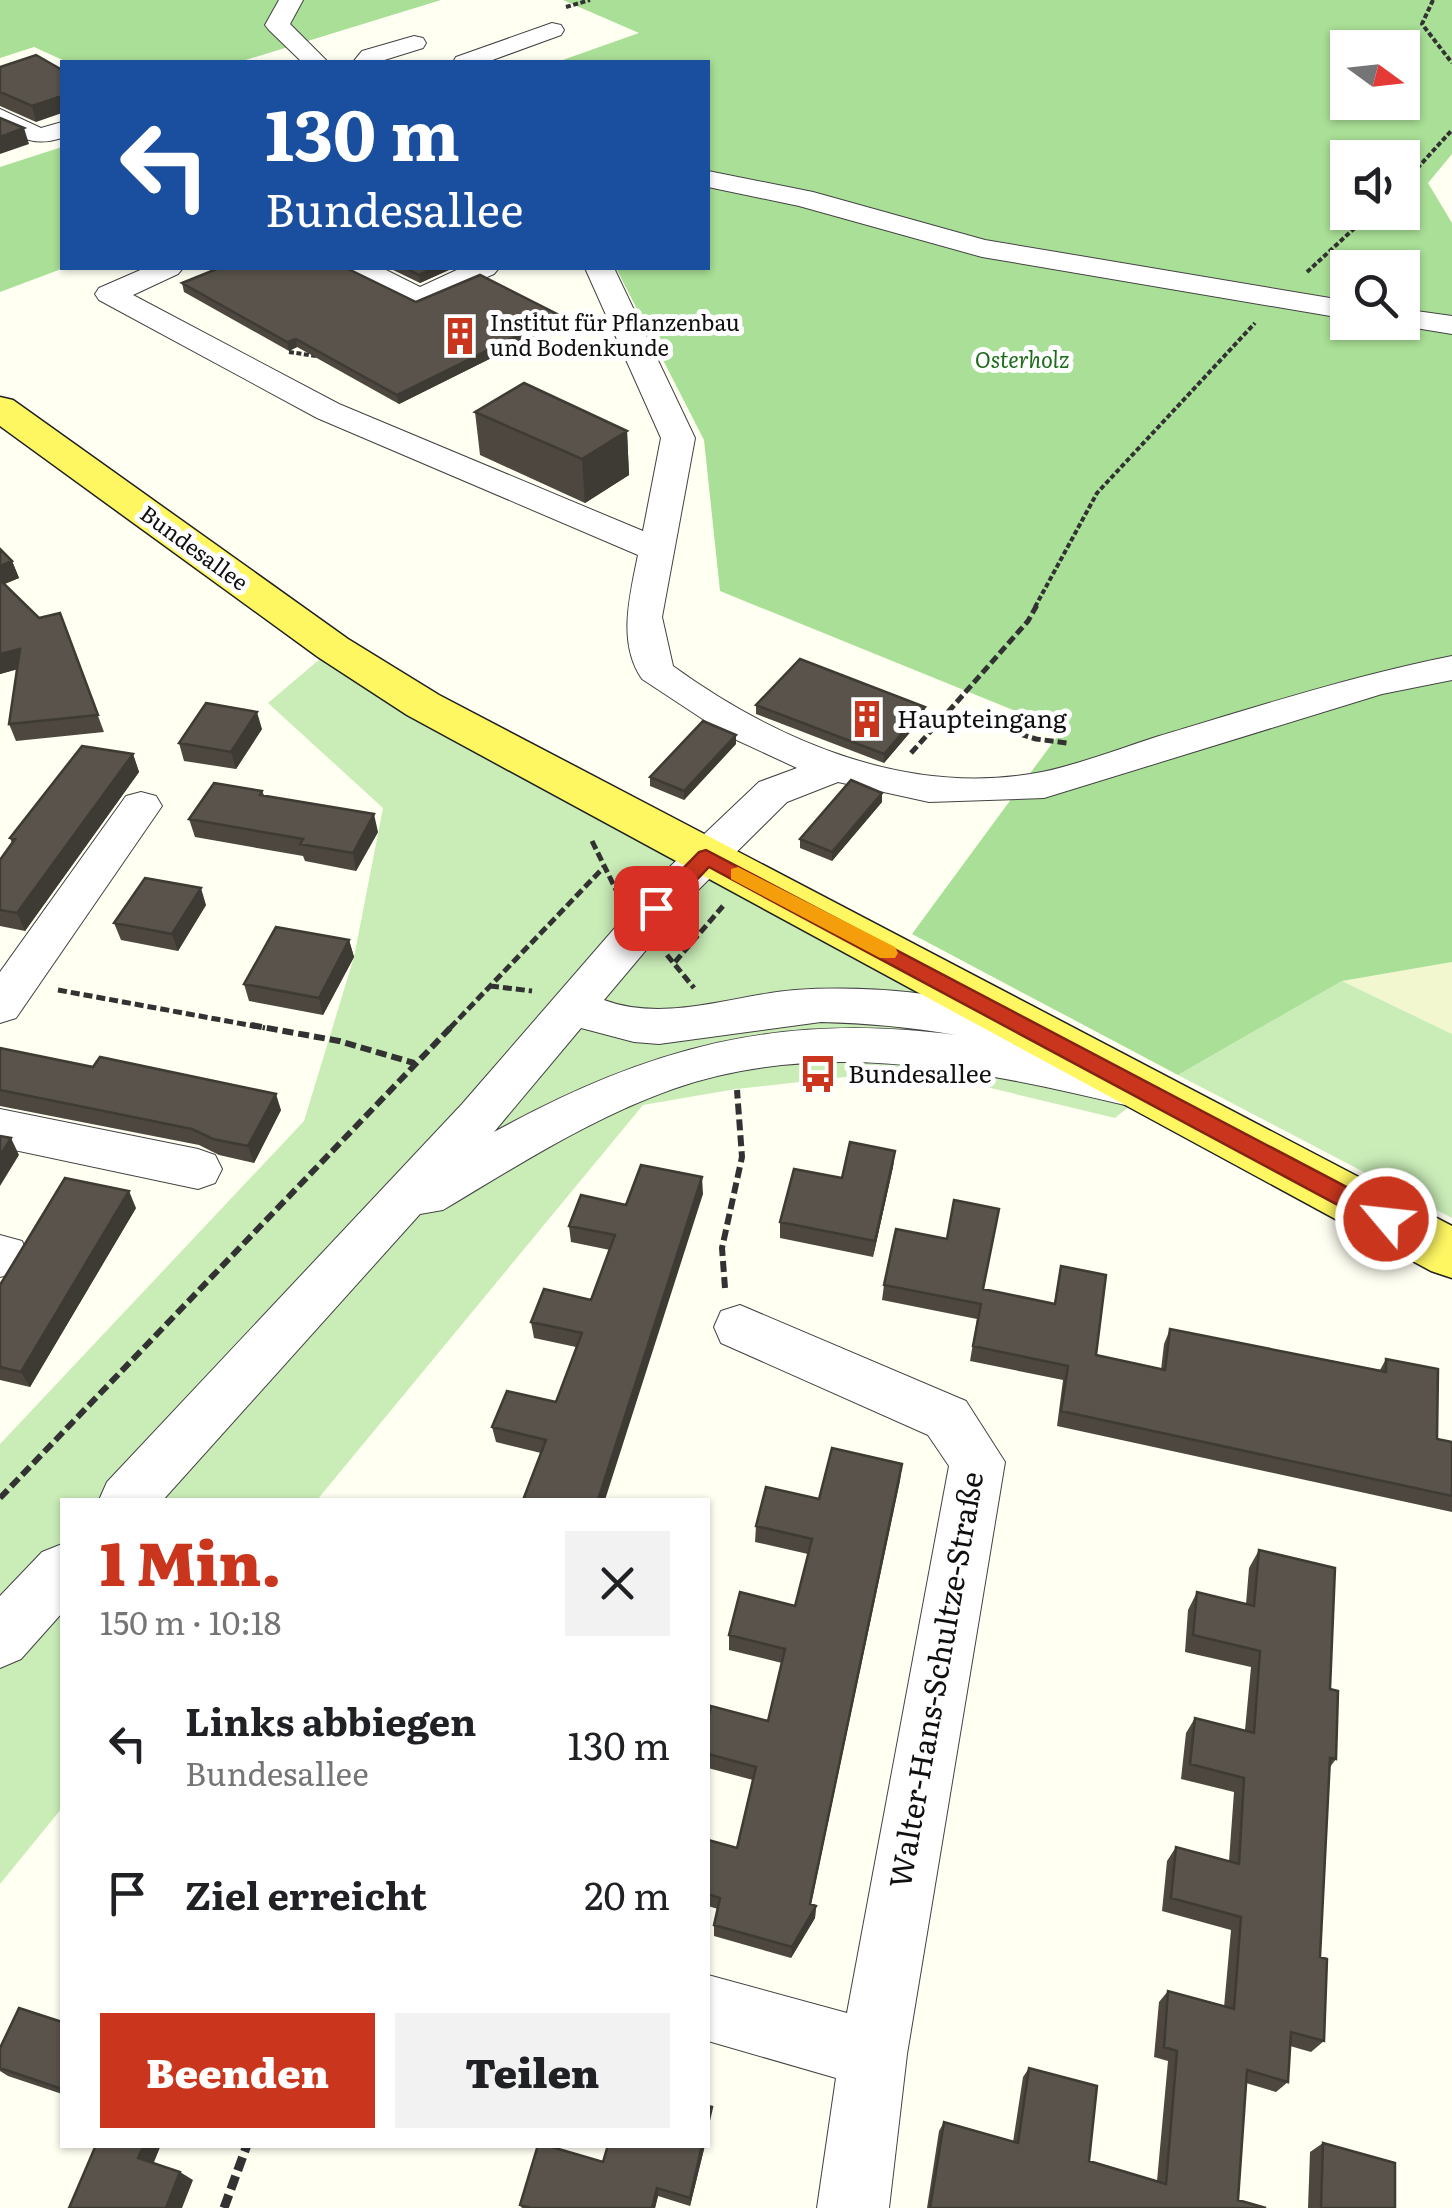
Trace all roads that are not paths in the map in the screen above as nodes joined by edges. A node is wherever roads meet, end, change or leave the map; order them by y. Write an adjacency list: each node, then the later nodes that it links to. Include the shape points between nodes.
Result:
1 (291, 0): 4 (street, via 278,25)
2 (514, 14): 6 (street, via 563,35)
3 (414, 43): 5 (street)
4 (305, 60)
5 (367, 60)
6 (471, 60)
7 (0, 116): 8 (street, via 38,137)
8 (60, 131)
9 (710, 179): 14 (street, via 982,248)
10 (164, 270): 18 (street, via 110,294 328,411)
11 (364, 270): 12 (street, via 419,298)
12 (480, 270)
13 (601, 270): 18 (street, via 678,438)
14 (1330, 307)
15 (1420, 321): 16 (street)
16 (1452, 325)
17 (0, 408): 24 (main road, Bundesallee, via 408,696)
18 (659, 552): 20 (street, via 644,617 655,671 689,697)
19 (1452, 668): 21 (street, via 1376,683 1044,784 928,788)
20 (776, 742): 21 (street); 22 (street)
21 (839, 767): 22 (street)
22 (773, 792): 24 (street)
23 (141, 806): 25 (street)
24 (706, 857): 26 (street, Bundesallee); 27 (main road, Bundesallee)
25 (5, 989)
26 (574, 1007): 28 (street, Bundesallee, via 613,1024); 32 (street, Bundesallee)
27 (1042, 1035): 28 (street, Bundesallee, via 873,1006 792,1007); 29 (main road, Bundesallee)
28 (723, 1037): 29 (street, Bundesallee, via 937,1047); 32 (street, Bundesallee)
29 (1147, 1092): 33 (main road, Bundesallee)
30 (0, 1128): 31 (street)
31 (198, 1168)
32 (379, 1223): 35 (street, Bundesallee)
33 (1452, 1254)
34 (740, 1327): 39 (street, Walter-Hans-Schultze-Straße, via 948,1418 978,1462)
35 (129, 1498)
36 (60, 1573): 37 (street)
37 (0, 1639)
38 (710, 2009): 39 (street)
39 (873, 2054): 40 (street, Walter-Hans-Schultze-Straße)
40 (853, 2208)

